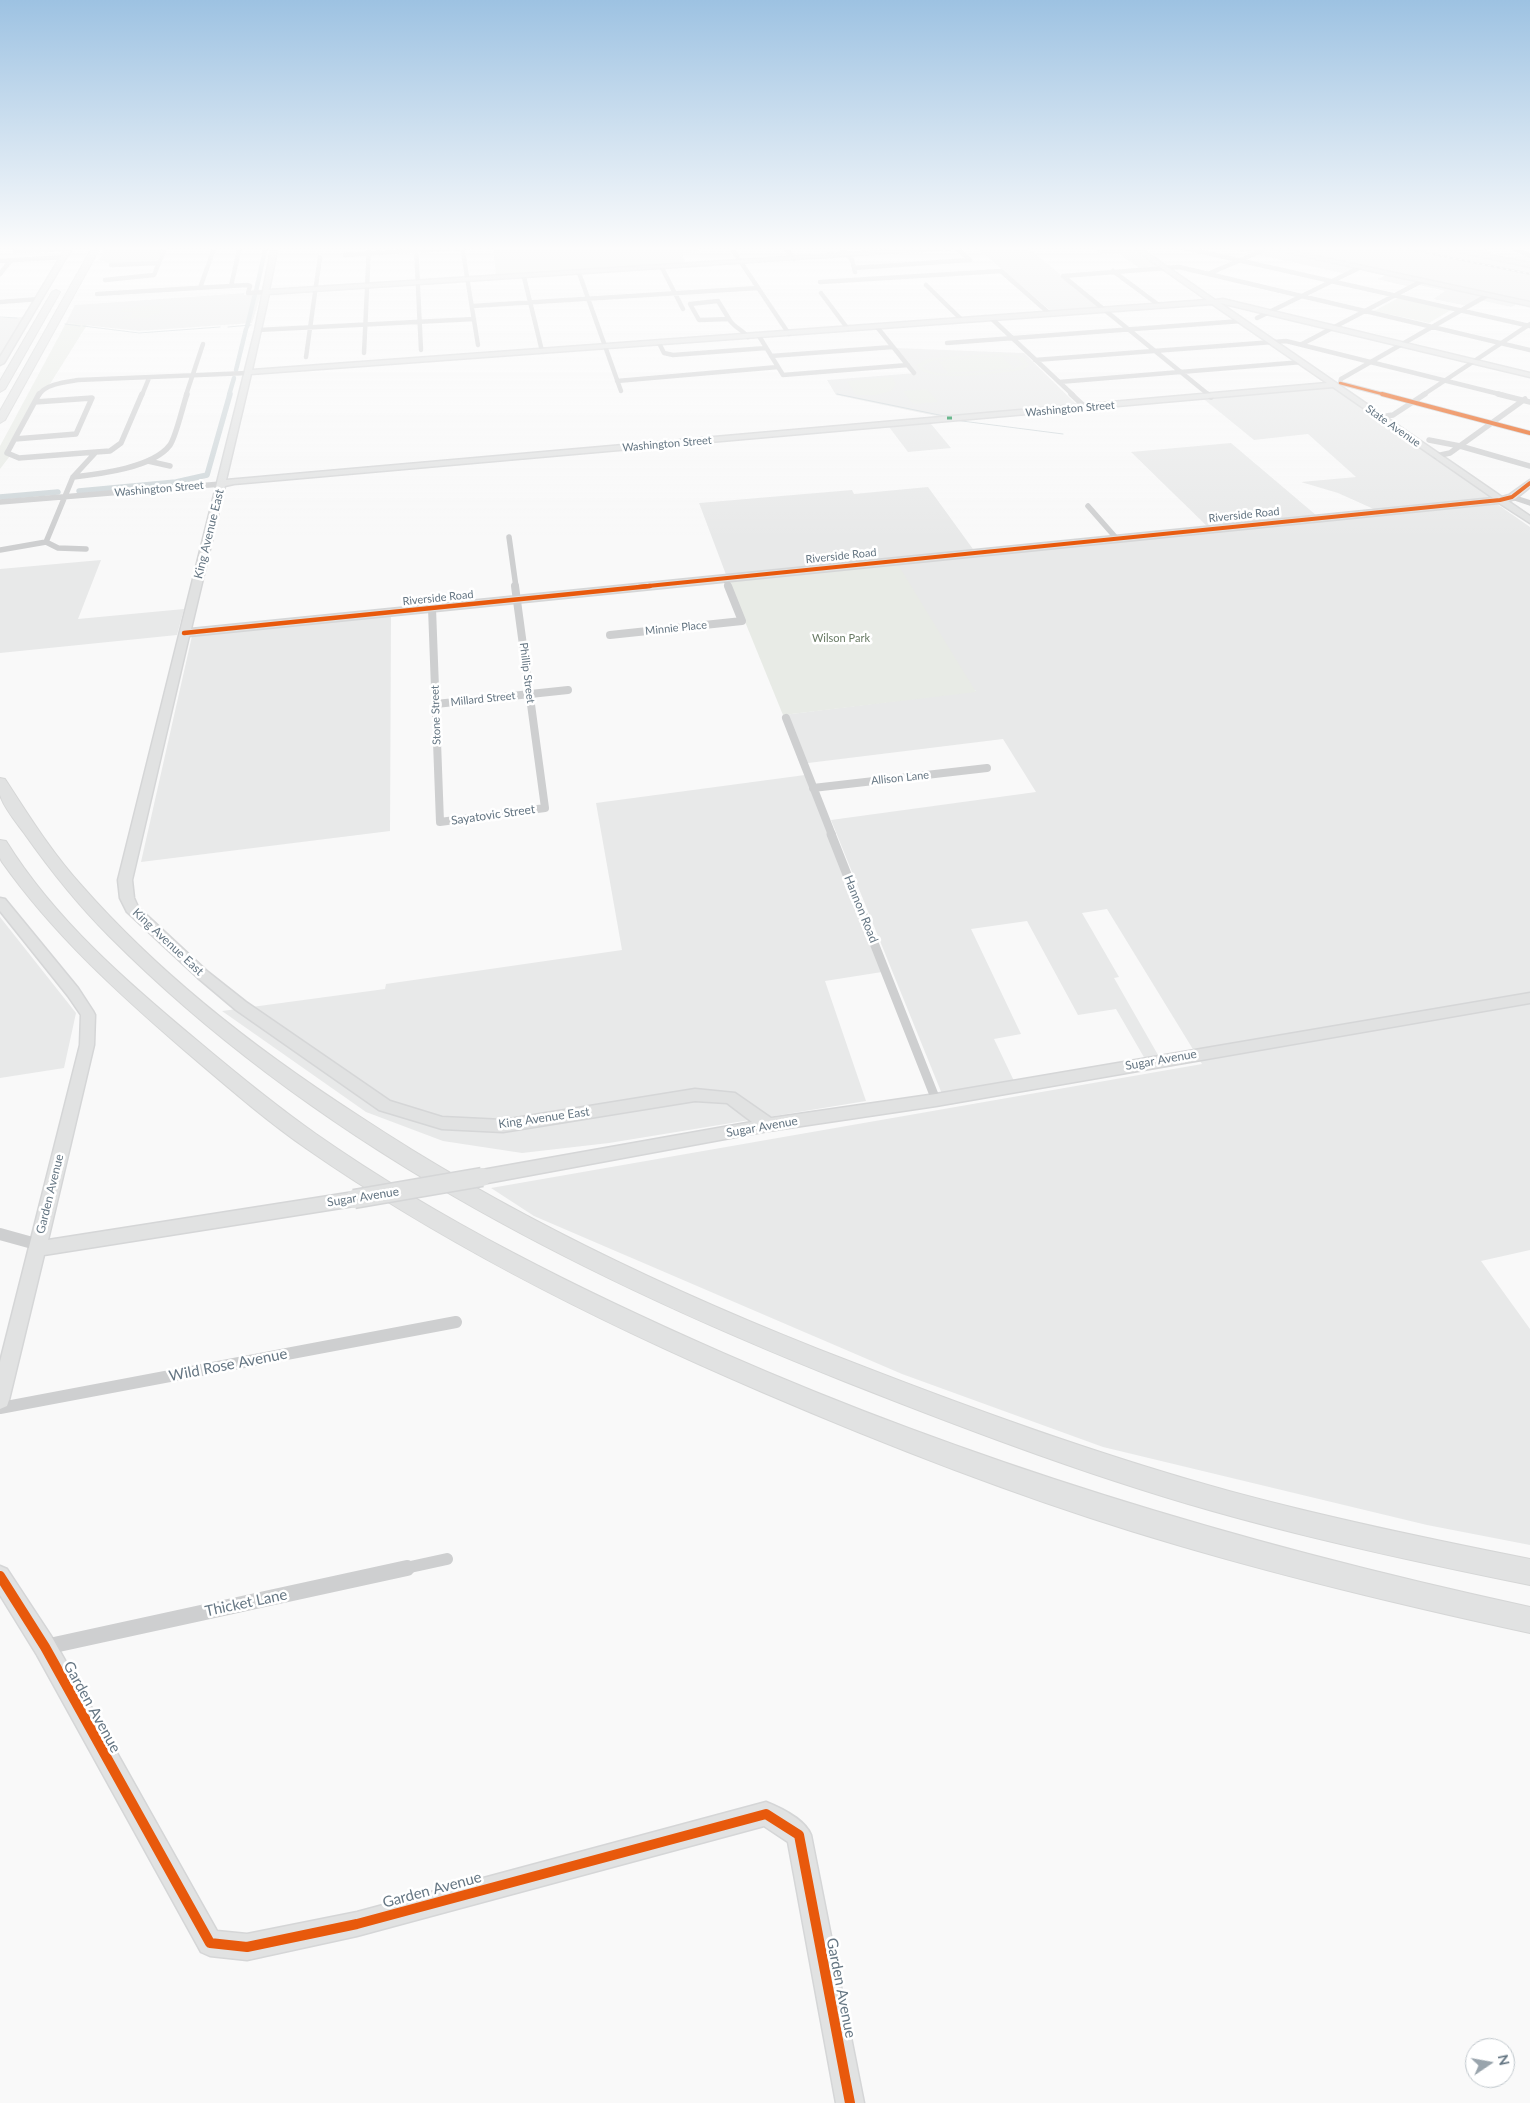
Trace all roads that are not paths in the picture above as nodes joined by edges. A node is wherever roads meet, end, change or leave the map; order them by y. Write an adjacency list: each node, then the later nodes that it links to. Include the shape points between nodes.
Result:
1 (11, 344): 37 (street)
2 (26, 344): 50 (highway)
3 (42, 344): 60 (highway)
4 (203, 344): 43 (street)
5 (255, 344): 40 (street, King Avenue East)
6 (308, 344): 32 (street)
7 (365, 344): 30 (street)
8 (421, 344): 26 (street)
9 (540, 344): 29 (street)
10 (638, 344): 23 (street)
11 (660, 344): 25 (street, via 664,353 673,355)
12 (764, 344): 25 (street)
13 (891, 344): 24 (street)
14 (1018, 344): 33 (street)
15 (1149, 344): 27 (street)
16 (1231, 344): 27 (street)
17 (1276, 344): 35 (street, State Avenue)
18 (1302, 344): 36 (street)
19 (1400, 344): 36 (street)
20 (1407, 344): 34 (street)
21 (1499, 344): 34 (street)
22 (1506, 344): 28 (street)
23 (605, 346): 29 (street); 46 (street)
24 (893, 347): 31 (street); 38 (street)
25 (766, 348): 31 (street)
26 (421, 350)
27 (1156, 350): 33 (street); 41 (street)
28 (1530, 350)
29 (542, 351): 40 (street)
30 (364, 354)
31 (771, 356): 39 (street)
32 (306, 357)
33 (1035, 360): 48 (street)
34 (1474, 361): 44 (street); 47 (street)
35 (1302, 362): 41 (street); 49 (street, State Avenue)
36 (1370, 362): 47 (street); 49 (street)
37 (0, 363)
38 (908, 366): 39 (street, via 783,375); 42 (street)
39 (778, 367): 46 (street)
40 (248, 372): 43 (street); 73 (street, King Avenue East)
41 (1183, 372): 48 (street); 53 (street)
42 (914, 373)
43 (192, 374): 45 (street); 68 (street, via 173,445)
44 (1530, 374)
45 (149, 378): 55 (street, via 78,380 47,387); 66 (street, via 121,443 110,451)
46 (617, 381): 51 (street)
47 (1444, 381): 54 (street); 56 (street)
48 (1059, 382): 58 (street)
49 (1337, 384): 53 (street, Washington Street); 56 (street); 59 (street, State Avenue)
50 (0, 389)
51 (621, 391)
52 (1530, 396): 54 (street)
53 (1212, 397): 58 (street, Washington Street)
54 (1523, 401): 57 (street); 61 (street)
55 (35, 402): 63 (street); 63 (street, via 92,398 76,434)
56 (1413, 402): 59 (street, via 1393,415); 61 (street)
57 (1530, 402)
58 (1085, 407): 73 (street, Washington Street)
59 (1380, 417): 67 (street, State Avenue)
60 (0, 420)
61 (1492, 423): 62 (street); 65 (street)
62 (1530, 433)
63 (15, 438): 66 (street, via 7,453 19,458)
64 (1429, 440): 65 (street)
65 (1460, 446): 67 (street, via 1450,453); 70 (street)
66 (96, 452): 71 (street)
67 (1436, 456): 76 (street, State Avenue)
68 (148, 461): 69 (street); 71 (street, via 102,474)
69 (170, 466)
70 (1530, 466)
71 (73, 477): 74 (street)
72 (1530, 483): 75 (street)
73 (221, 484): 74 (street, Washington Street); 89 (street, King Avenue East)
74 (64, 497): 77 (street, Washington Street); 83 (street)
75 (1512, 497): 76 (street, Riverside Road); 78 (street)
76 (1500, 500): 80 (street, State Avenue); 82 (street, Riverside Road)
77 (0, 502)
78 (1530, 502)
79 (1088, 506): 82 (street)
80 (1530, 520)
81 (509, 537): 87 (street, Phillip Street)
82 (1117, 539): 86 (street, Riverside Road)
83 (46, 542): 84 (street, via 58,548); 85 (street)
84 (86, 549)
85 (0, 550)
86 (725, 578): 87 (street, Riverside Road); 90 (street, Minnie Place, via 742,621)
87 (518, 599): 88 (street, Riverside Road); 92 (street, Phillip Street)
88 (432, 608): 89 (street, Riverside Road); 93 (street, Stone Street)
89 (184, 633): 104 (street, King Avenue East, via 126,880 127,898 132,909 203,975 241,1006 385,1106 442,1123 503,1126 695,1095 730,1097)
90 (610, 635)
91 (568, 690): 92 (street, Millard Street)
92 (529, 694): 93 (street, Millard Street); 98 (street, Phillip Street)
93 (436, 704): 99 (street, Stone Street)
94 (786, 718): 97 (street, Hannon Road)
95 (987, 768): 97 (street, Allison Lane)
96 (0, 782): 111 (highway, via 41,849 137,954 196,1008 269,1065 358,1127 477,1199 584,1257 700,1312 830,1366 1136,1476 1303,1522)
97 (813, 788): 103 (street, Hannon Road)
98 (545, 808): 99 (street, Sayatovic Street)
99 (440, 822)
100 (0, 845): 113 (highway, via 55,917 104,971 240,1087 329,1154 445,1226 556,1286 794,1396 954,1459 1130,1517 1307,1570)
101 (0, 902): 106 (street, Garden Avenue, via 88,1015 87,1045)
102 (1530, 998): 103 (street, Sugar Avenue)
103 (936, 1100): 104 (street, Sugar Avenue)
104 (768, 1125): 106 (street, Sugar Avenue, bridge, via 482,1178)
105 (0, 1234): 106 (street, via 36,1244)
106 (37, 1249): 108 (street, Garden Avenue)
107 (456, 1322): 109 (street, Wild Rose Avenue)
108 (0, 1400)
109 (0, 1408)
110 (447, 1559): 114 (street, Thicket Lane)
111 (1530, 1572)
112 (0, 1576): 114 (street, Garden Avenue)
113 (1530, 1620)
114 (45, 1647): 115 (street, Garden Avenue, via 210,1943 247,1947 357,1924 766,1814 799,1836)
115 (850, 2103)

